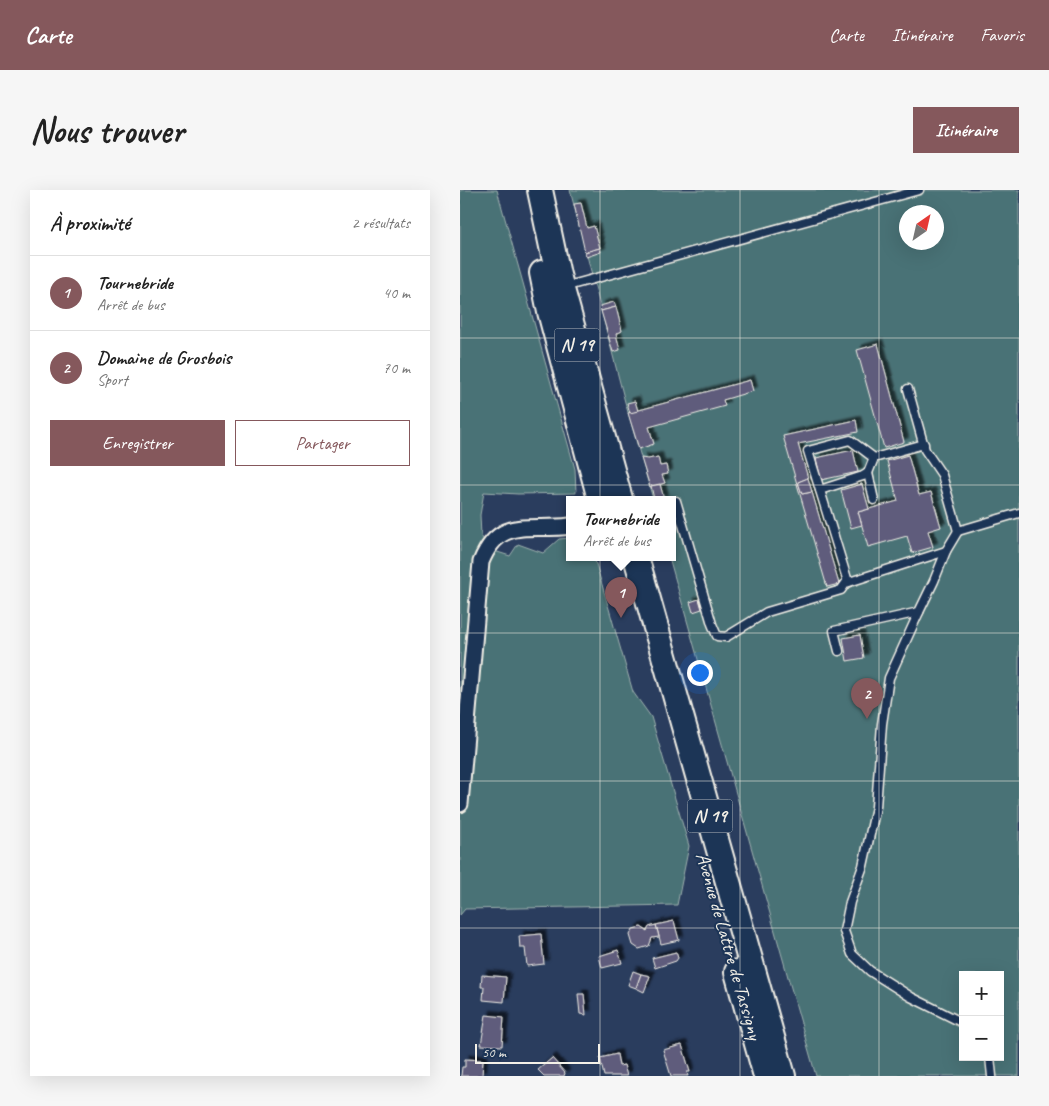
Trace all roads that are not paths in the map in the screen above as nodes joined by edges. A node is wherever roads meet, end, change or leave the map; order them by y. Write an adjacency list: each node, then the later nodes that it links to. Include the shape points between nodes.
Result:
1 (525, 190): 10 (main road, N 19, via 550,312)
2 (540, 190): 4 (main road, N 19)
3 (919, 190): 4 (lane)
4 (560, 286): 11 (main road, N 19)
5 (908, 389): 6 (lane)
6 (924, 444): 7 (lane); 16 (lane, via 942,475)
7 (874, 458): 8 (lane); 9 (lane, via 850,440 808,451)
8 (868, 473): 9 (lane); 12 (lane)
9 (820, 490): 20 (lane)
10 (599, 496)
11 (619, 496)
12 (874, 500)
13 (676, 501): 20 (lane, via 718,636 726,637 767,612 841,590)
14 (1019, 512): 16 (lane)
15 (566, 526): 23 (street, via 507,530 490,543 480,562)
16 (958, 531): 17 (lane)
17 (946, 551): 20 (lane); 21 (lane)
18 (620, 561): 26 (main road, Avenue de Lattre de Tassigny / N 19)
19 (637, 561): 27 (main road, N 19)
20 (848, 582)
21 (919, 612): 22 (lane, via 834,631); 24 (lane, via 889,678 876,807 844,931 852,954 870,972)
22 (839, 651)
23 (460, 804)
24 (959, 1020)
25 (990, 1061): 28 (lane)
26 (766, 1076)
27 (783, 1076)
28 (992, 1076)

